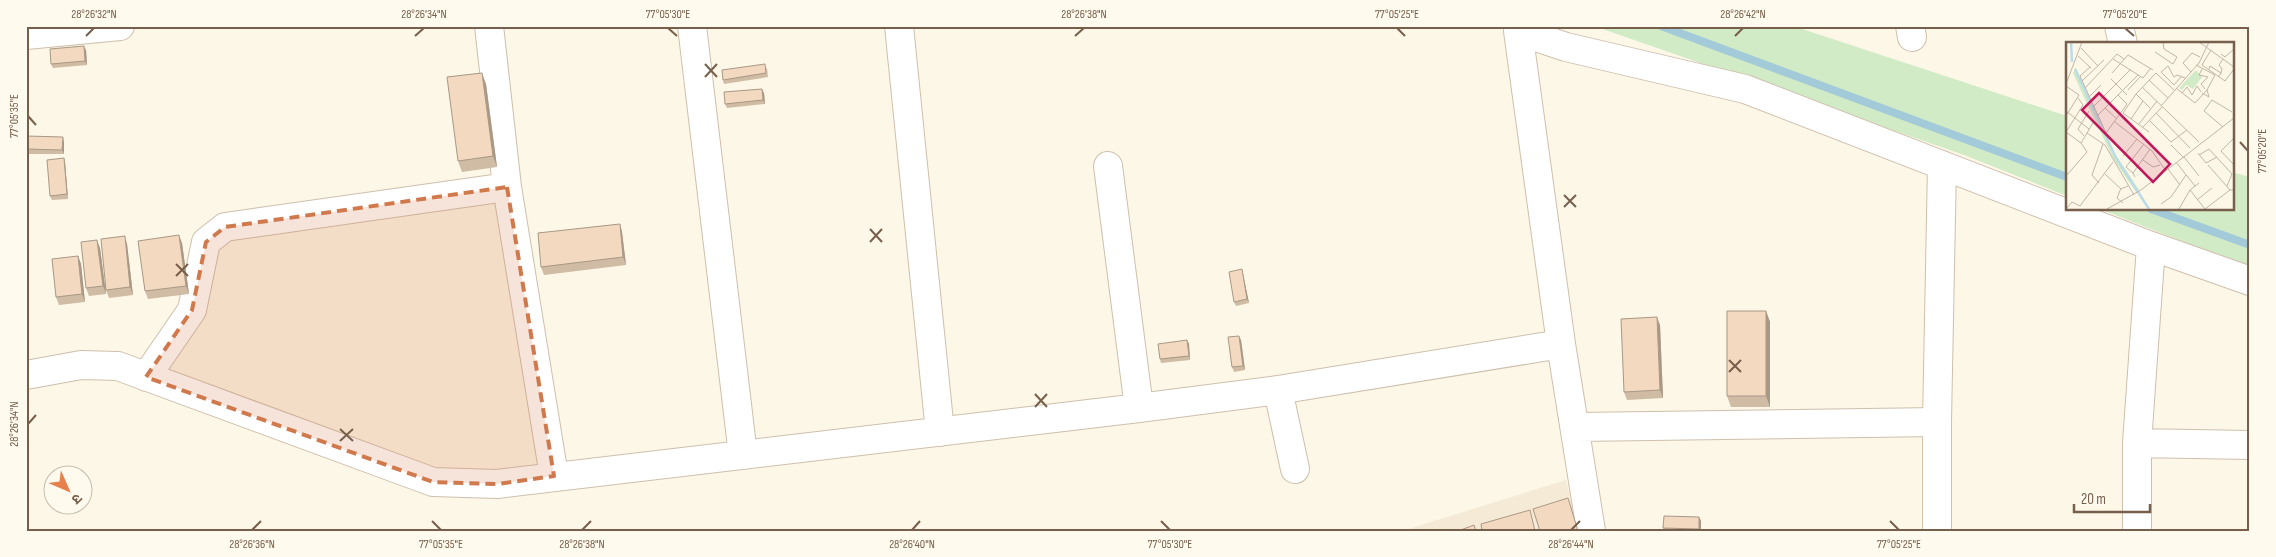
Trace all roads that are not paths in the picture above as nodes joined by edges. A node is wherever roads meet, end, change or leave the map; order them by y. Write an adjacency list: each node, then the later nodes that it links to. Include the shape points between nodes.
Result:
1 (120, 26): 6 (street)
2 (489, 26): 10 (street)
3 (692, 26): 23 (street)
4 (899, 26): 20 (street)
5 (2119, 26): 7 (street)
6 (26, 35)
7 (2123, 42)
8 (1942, 165): 11 (street); 13 (street, via 1745,89 1566,47 1518,32); 18 (street)
9 (1108, 166): 17 (street)
10 (507, 187): 15 (street, via 225,227 206,242 192,310); 25 (street)
11 (2151, 246): 12 (street); 21 (street)
12 (2250, 281)
13 (1561, 344): 16 (street); 19 (street)
14 (26, 375): 15 (street, via 82,365 118,366)
15 (146, 377): 25 (street, via 433,482 497,484)
16 (1278, 390): 17 (street); 24 (street)
17 (1139, 408): 20 (street)
18 (1937, 422): 19 (street); 27 (street)
19 (1576, 427): 26 (street)
20 (940, 432): 23 (street)
21 (2137, 443): 22 (street); 28 (street)
22 (2250, 445)
23 (743, 455): 25 (street)
24 (1295, 469)
25 (554, 476)
26 (1591, 531)
27 (1937, 531)
28 (2136, 531)

